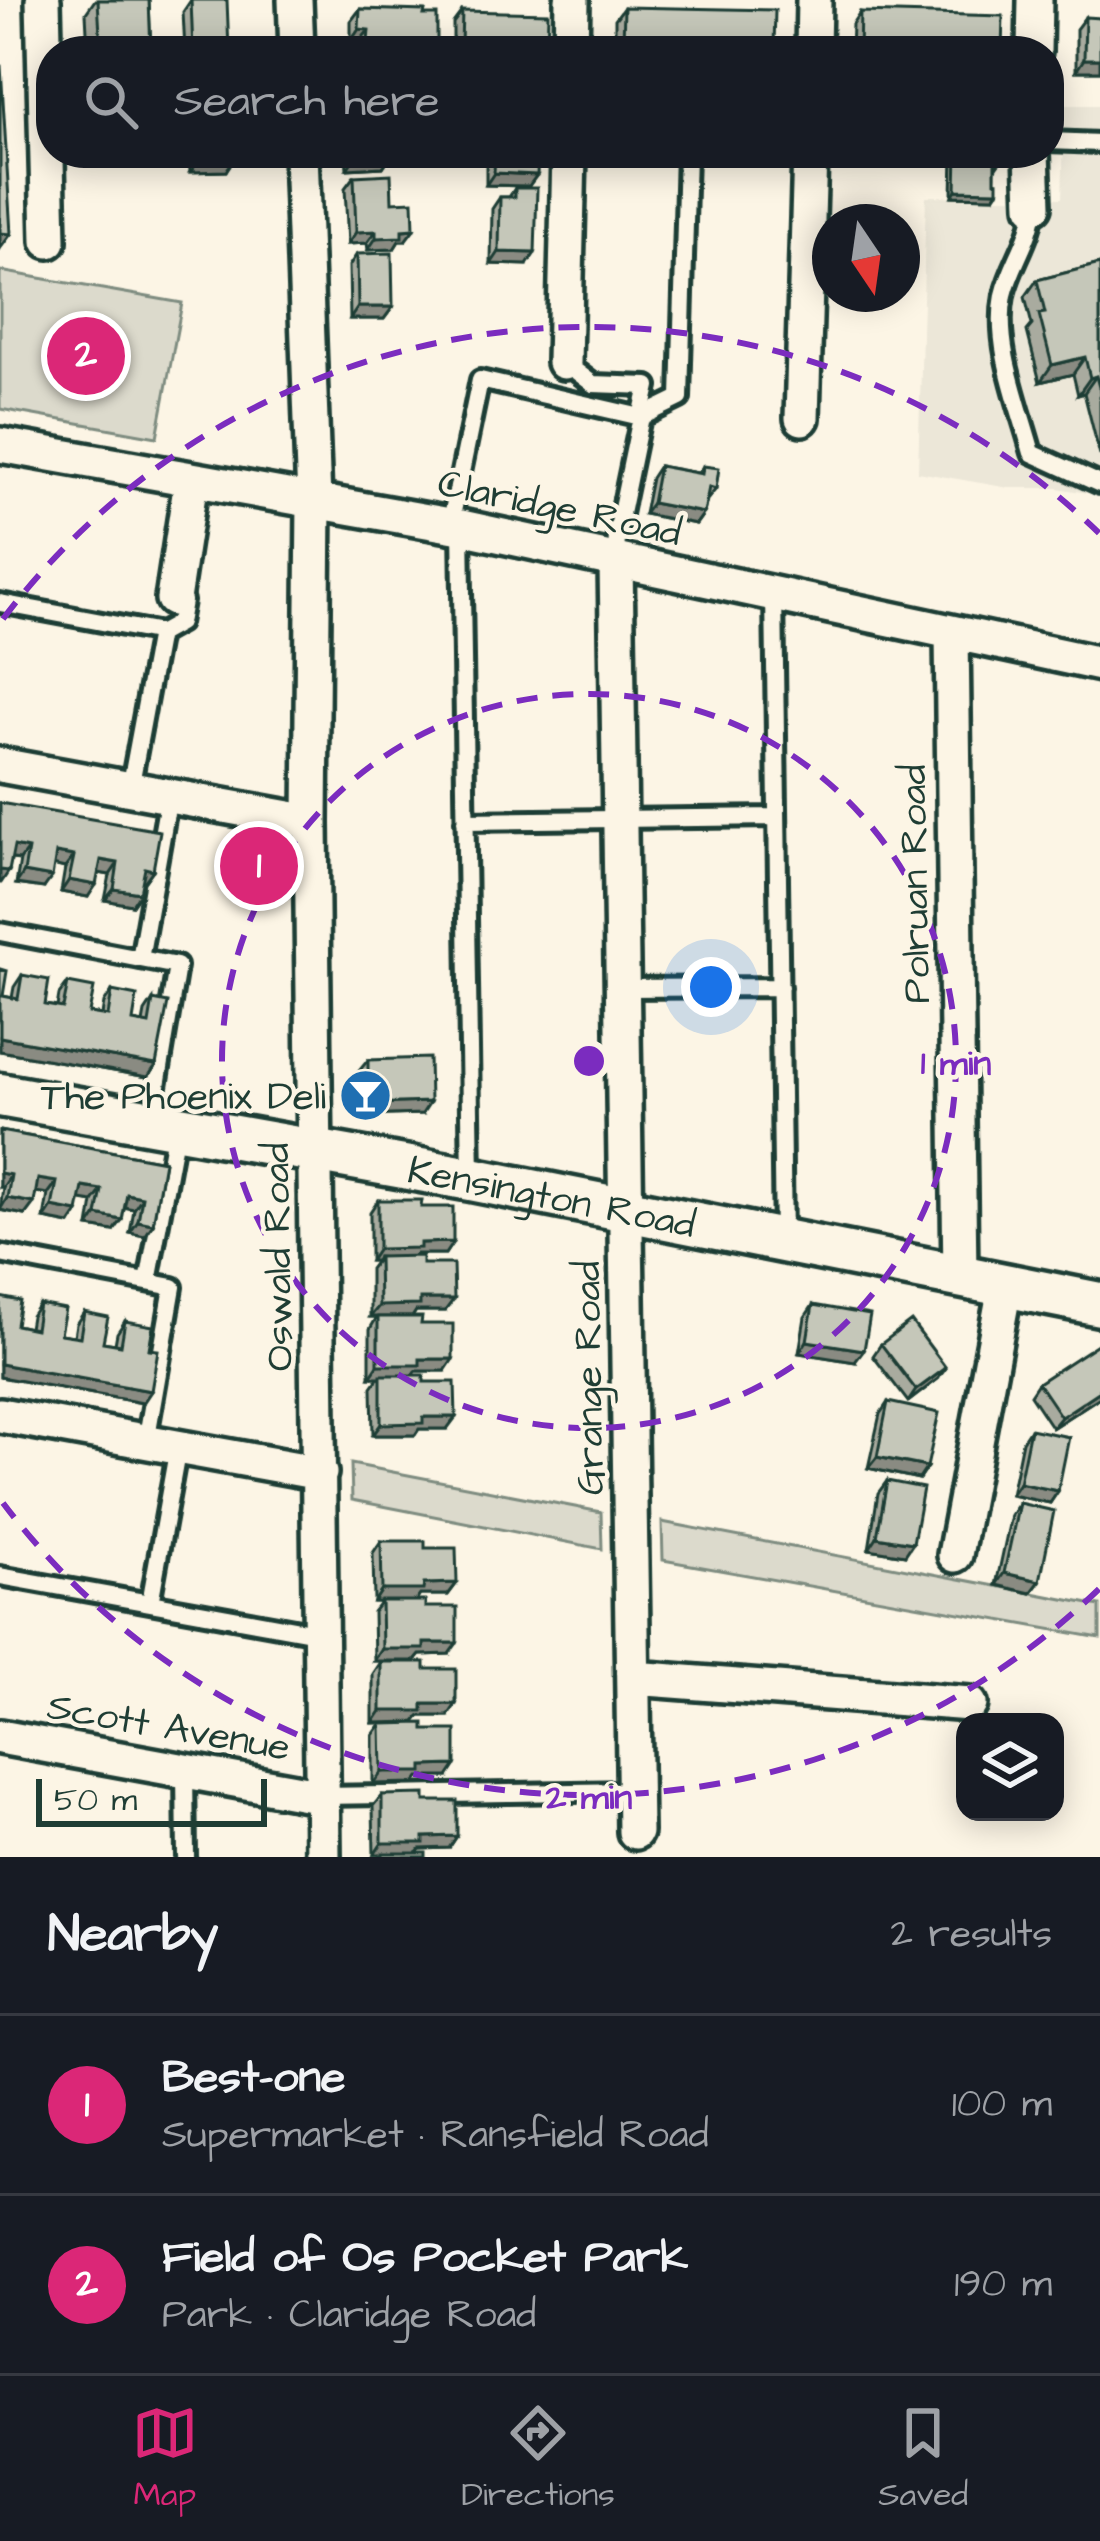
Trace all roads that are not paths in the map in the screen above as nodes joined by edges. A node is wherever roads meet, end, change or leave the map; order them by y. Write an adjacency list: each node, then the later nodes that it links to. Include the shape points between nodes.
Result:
1 (43, 0): 6 (street)
2 (295, 0): 7 (street)
3 (572, 0): 8 (street)
4 (814, 0): 9 (street)
5 (1035, 0): 10 (street)
6 (44, 36)
7 (296, 36)
8 (571, 36)
9 (813, 36)
10 (1034, 36)
11 (1064, 142): 12 (lane)
12 (1100, 143)
13 (47, 168): 20 (street)
14 (302, 168): 27 (street, Oswald Road)
15 (569, 168): 21 (street)
16 (687, 168): 22 (lane, via 680,398)
17 (810, 168): 23 (street)
18 (1033, 168): 19 (street)
19 (1034, 206): 26 (lane, via 1002,313 1012,378 1032,453)
20 (49, 241)
21 (564, 362): 22 (lane, via 593,383 648,386)
22 (641, 417): 28 (lane, via 479,380); 29 (lane)
23 (802, 418)
24 (0, 445): 25 (street, Claridge Road)
25 (191, 481): 27 (street, Claridge Road); 31 (street)
26 (1100, 484)
27 (314, 501): 28 (street, Claridge Road); 42 (street, Oswald Road)
28 (456, 526): 29 (street, Claridge Road); 41 (lane)
29 (616, 562): 30 (street, Claridge Road); 40 (street, Grange Road)
30 (774, 592): 34 (street, Claridge Road); 39 (lane)
31 (173, 598): 33 (lane, via 183,601 179,623)
32 (0, 603): 33 (lane)
33 (158, 633): 37 (lane)
34 (952, 633): 35 (street, Claridge Road); 54 (street, Polruan Road)
35 (1100, 664)
36 (0, 765): 37 (street)
37 (130, 789): 38 (street)
38 (169, 796): 42 (street); 44 (lane)
39 (777, 817): 40 (lane); 45 (lane)
40 (620, 819): 41 (lane); 46 (street, Grange Road)
41 (465, 821): 50 (lane)
42 (311, 822): 49 (street, Oswald Road)
43 (0, 932): 44 (lane)
44 (140, 958): 48 (lane, via 178,966)
45 (780, 987): 46 (lane); 52 (lane)
46 (623, 988): 51 (street, Grange Road)
47 (0, 1095): 48 (street, Kensington Road)
48 (164, 1124): 49 (street, Kensington Road); 55 (lane)
49 (316, 1152): 50 (street, Kensington Road); 60 (street, Oswald Road)
50 (471, 1179): 51 (street, Kensington Road)
51 (627, 1211): 52 (street, Kensington Road); 65 (street, Grange Road)
52 (783, 1244): 54 (street, Kensington Road)
53 (0, 1254): 55 (lane)
54 (960, 1278): 56 (street, Kensington Road)
55 (148, 1282): 59 (lane, via 173,1287)
56 (1005, 1287): 57 (street, Kensington Road); 61 (street)
57 (1100, 1304)
58 (0, 1415): 59 (street)
59 (162, 1444): 60 (street); 63 (lane)
60 (320, 1473): 64 (street, Oswald Road)
61 (955, 1555)
62 (0, 1576): 63 (lane)
63 (150, 1603): 64 (lane)
64 (322, 1634): 70 (street, Oswald Road)
65 (634, 1678): 66 (street); 69 (street, Grange Road)
66 (970, 1704)
67 (0, 1737): 68 (street, Scott Avenue)
68 (185, 1771): 70 (street, Scott Avenue); 72 (lane)
69 (634, 1791): 70 (lane); 71 (street, Grange Road)
70 (322, 1796): 73 (street, Oswald Road)
71 (634, 1832)
72 (186, 1857)
73 (322, 1857)

